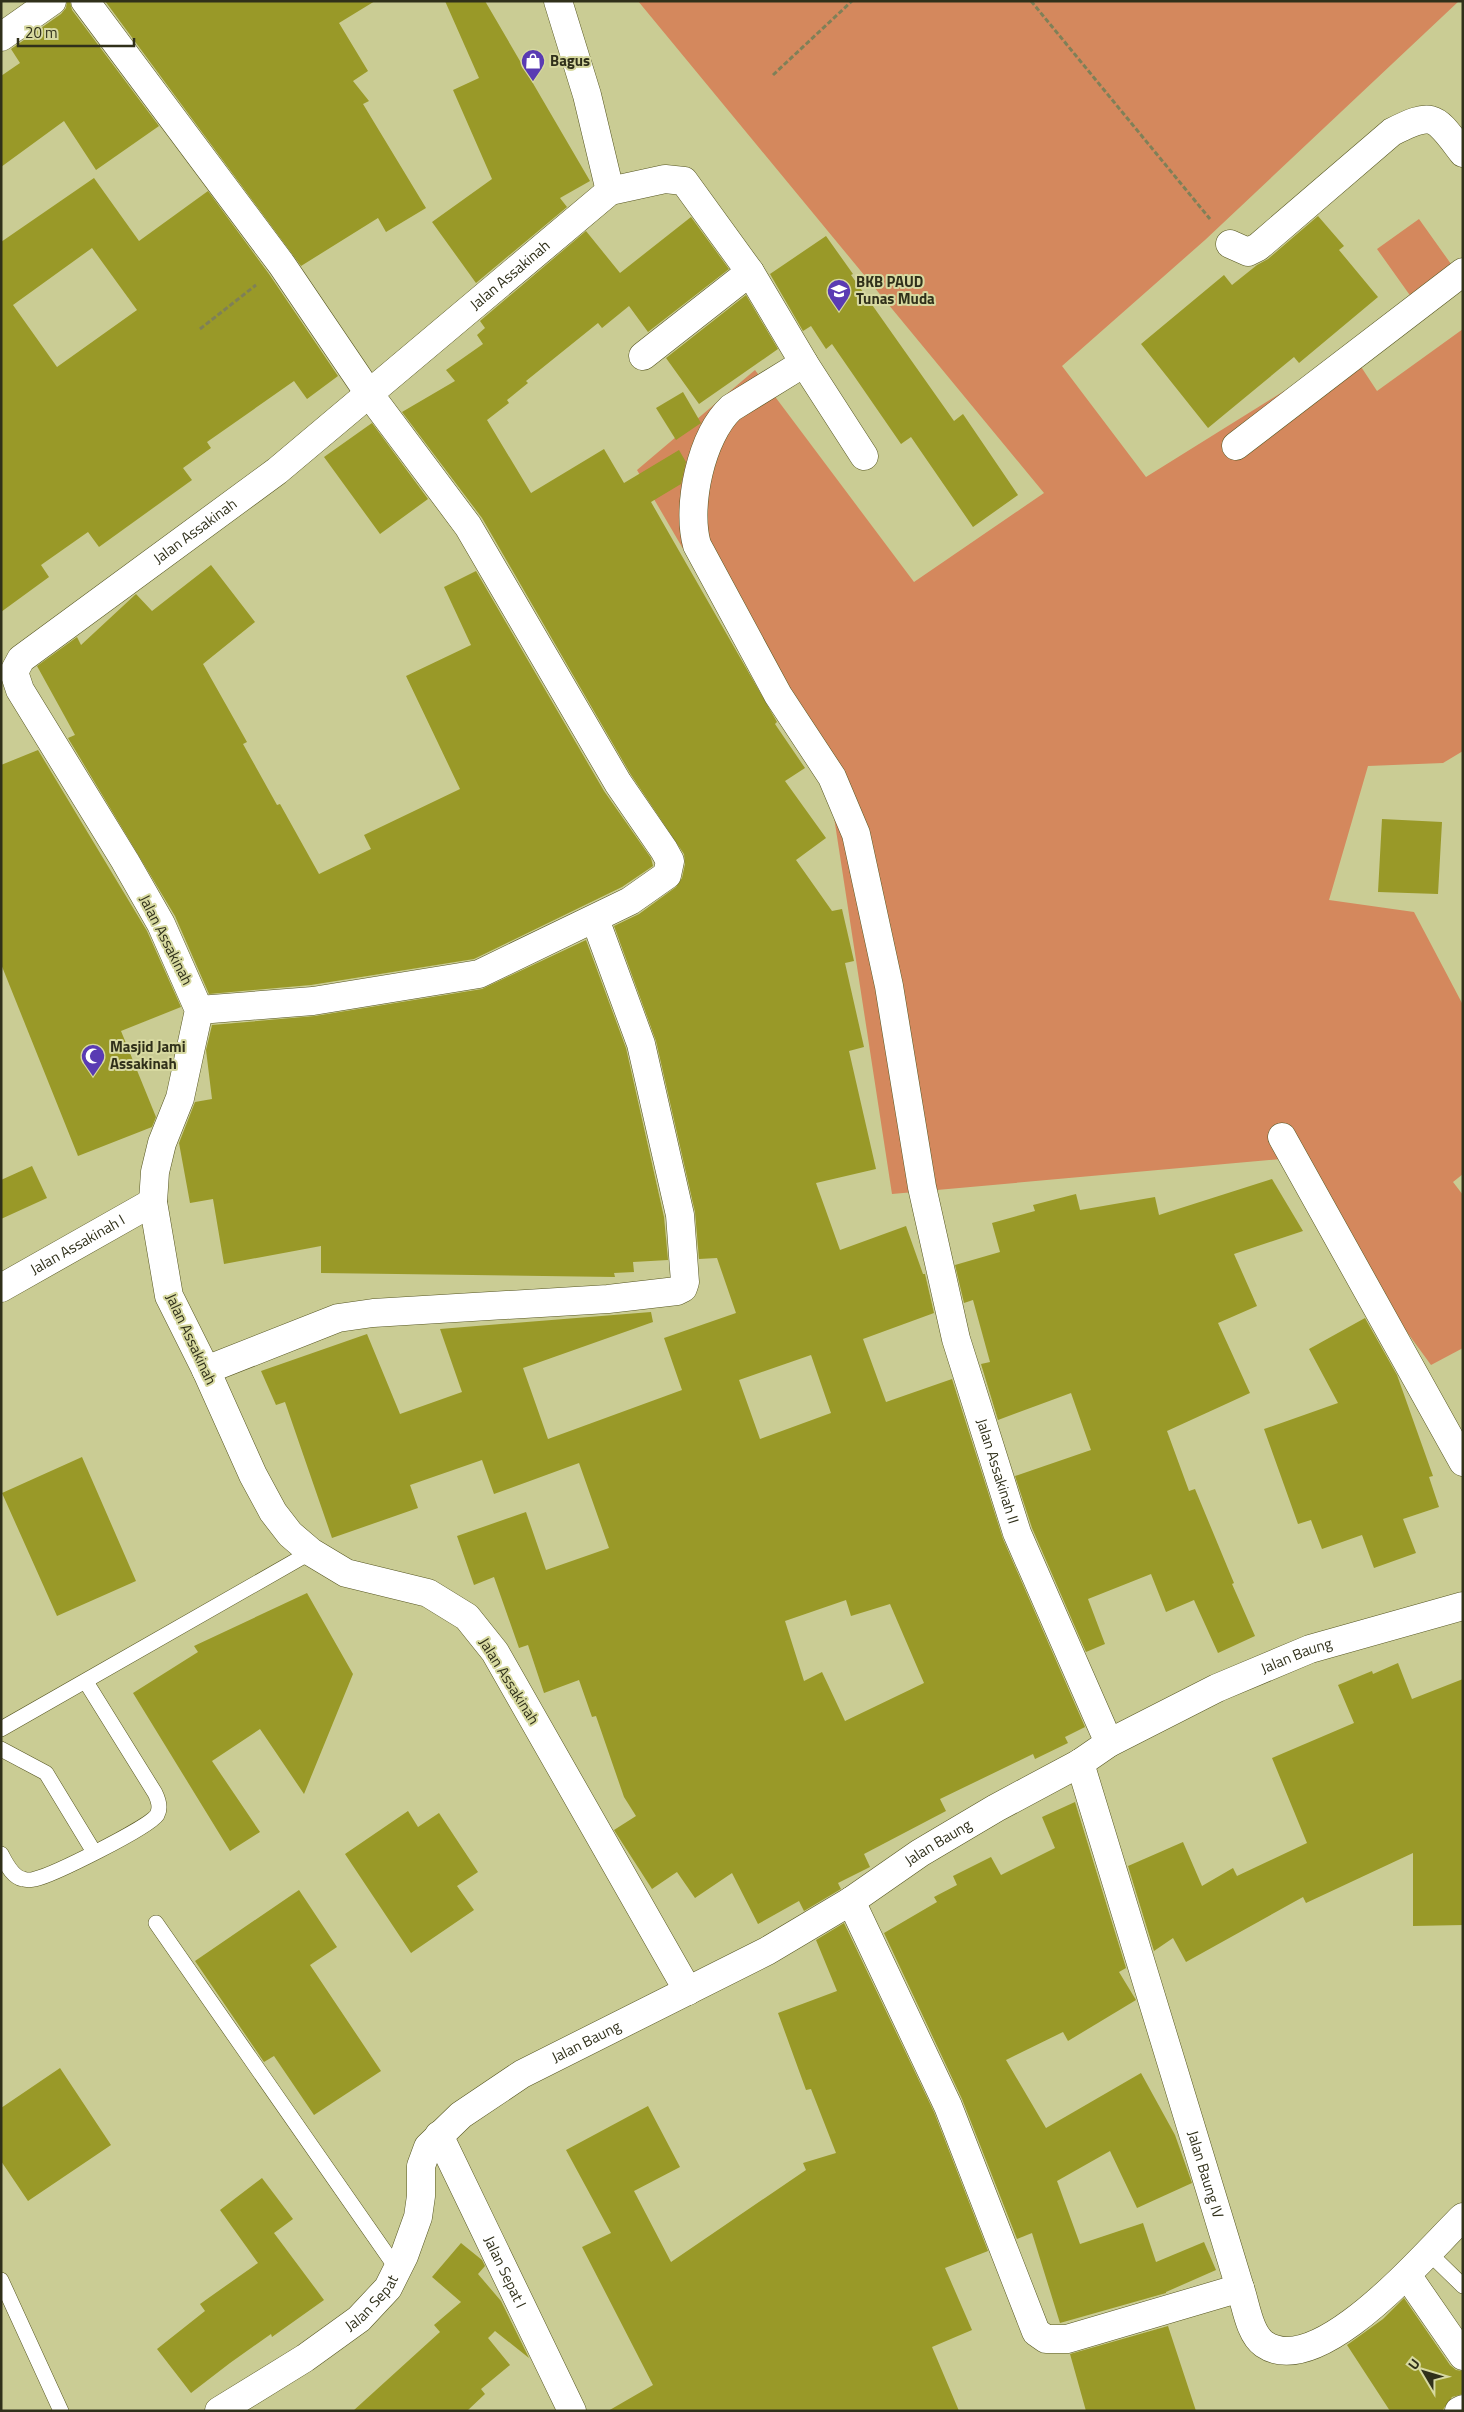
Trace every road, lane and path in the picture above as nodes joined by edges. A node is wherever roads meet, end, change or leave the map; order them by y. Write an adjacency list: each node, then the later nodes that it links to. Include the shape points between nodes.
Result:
1 (52, 1): 6 (street)
2 (86, 1): 11 (street)
3 (558, 1): 9 (street, via 587,95)
4 (852, 1): 7 (path)
5 (1031, 1): 10 (path)
6 (1, 37)
7 (773, 75)
8 (1463, 153): 10 (street, via 1436,122 1428,118 1416,119 1392,132 1258,247 1248,252)
9 (610, 192): 12 (street, via 665,179 684,181); 17 (street, Jalan Assakinah)
10 (1230, 244)
11 (282, 265): 14 (path); 17 (street)
12 (750, 272): 15 (street); 16 (street)
13 (1463, 272): 18 (street)
14 (200, 329)
15 (642, 356)
16 (804, 363): 19 (street); 31 (street, Jalan Assakinah II, via 731,408 722,417 704,456 694,502 693,531 697,545 778,695 832,777 856,834 889,986 922,1187 956,1339 1017,1533)
17 (370, 395): 20 (street, via 468,526 618,783 670,861 667,874 630,901); 21 (street, Jalan Assakinah, via 277,471 21,659 14,672 20,690 160,924)
18 (1236, 446)
19 (864, 456)
20 (595, 920): 21 (street, via 479,974 313,1001); 25 (street, via 641,1044 680,1215 686,1282 683,1288 608,1300 373,1313 338,1318)
21 (199, 1010): 23 (street, Jalan Assakinah, via 180,1098 162,1143 155,1172)
22 (1282, 1137): 26 (street)
23 (153, 1202): 24 (street, Jalan Assakinah I); 25 (street, Jalan Assakinah, via 169,1296)
24 (1, 1288)
25 (206, 1370): 27 (street, Jalan Assakinah, via 273,1512 290,1534)
26 (1463, 1462)
27 (311, 1552): 29 (lane); 38 (street, Jalan Assakinah, via 346,1573 428,1593 466,1617 495,1652)
28 (1463, 1606): 31 (street, Jalan Baung, via 1310,1649 1217,1688)
29 (86, 1682): 30 (lane); 34 (lane, via 159,1803 158,1814 150,1822)
30 (1, 1729)
31 (1109, 1743): 33 (street, Jalan Baung)
32 (1, 1749): 34 (lane, via 46,1773)
33 (1080, 1763): 36 (street, Jalan Baung, via 920,1853); 46 (street, Jalan Baung IV)
34 (94, 1852): 35 (lane, via 34,1880 21,1879 12,1872)
35 (1, 1854)
36 (851, 1901): 38 (street, Jalan Baung, via 766,1951); 46 (street, via 948,2106 1036,2332 1046,2339 1067,2339)
37 (156, 1923): 42 (lane)
38 (688, 1991): 39 (street, Jalan Baung, via 522,2074 461,2115)
39 (439, 2135): 42 (street, Jalan Sepat, via 428,2148 421,2166 418,2217); 51 (street, Jalan Sepat I)
40 (1463, 2217): 41 (street, Jalan Baung IV)
41 (1427, 2251): 43 (street, Jalan Baung IV); 45 (lane)
42 (397, 2269): 50 (street, Jalan Sepat, via 388,2288 359,2319 306,2358)
43 (1407, 2275): 46 (street, Jalan Baung IV, via 1358,2318 1324,2341 1291,2352 1263,2343 1254,2332); 47 (street)
44 (1, 2280): 49 (lane)
45 (1463, 2286)
46 (1240, 2288)
47 (1463, 2356)
48 (1463, 2409): 52 (street)
49 (61, 2411)
50 (219, 2411)
51 (572, 2411)
52 (1459, 2411)

